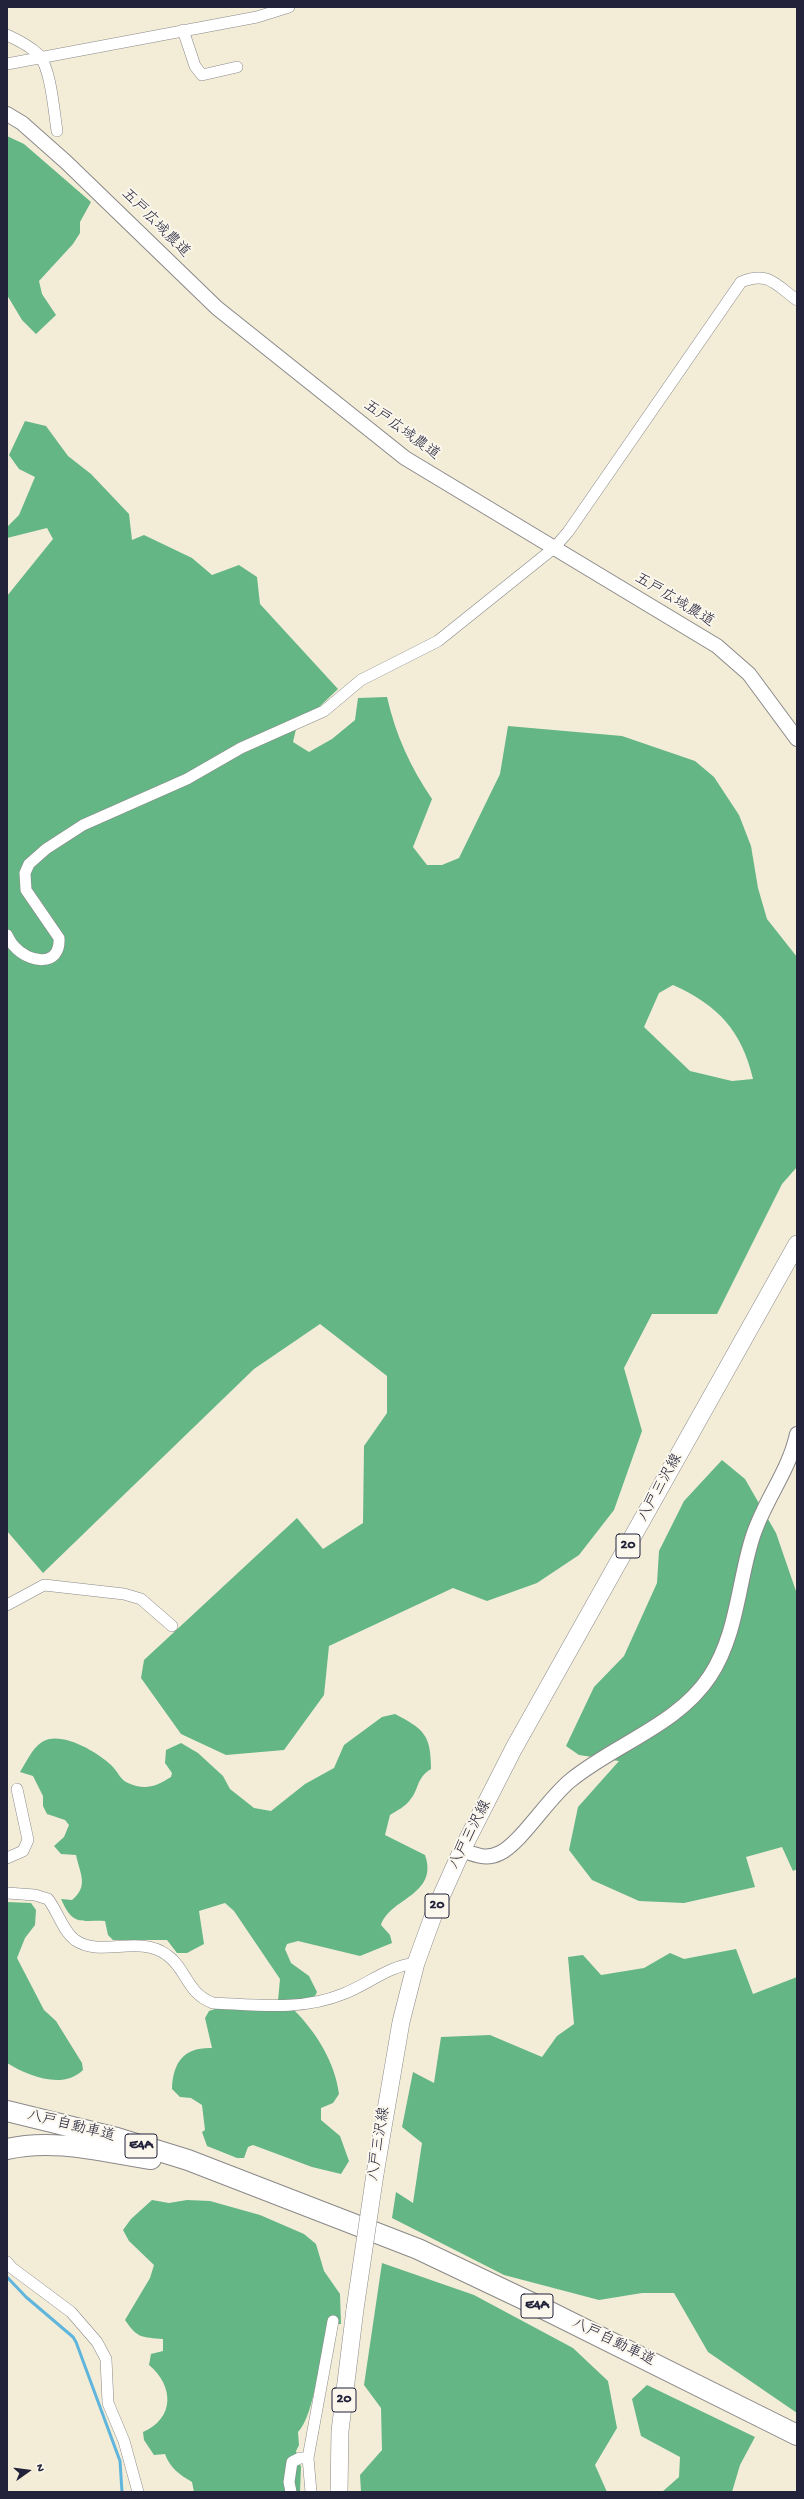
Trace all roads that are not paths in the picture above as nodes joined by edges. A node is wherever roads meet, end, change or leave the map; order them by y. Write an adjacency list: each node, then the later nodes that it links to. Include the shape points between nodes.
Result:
1 (289, 7): 2 (street, via 257,17)
2 (183, 30): 4 (street); 6 (street, via 194,66 202,75)
3 (7, 35): 4 (street, via 24,43)
4 (40, 56): 5 (street); 8 (street, via 51,86)
5 (7, 64)
6 (238, 67)
7 (7, 114): 10 (street, 五戸広域農道, via 22,123 66,162 217,308 399,454)
8 (57, 131)
9 (797, 300): 10 (street, via 766,278 755,276 740,282 568,532)
10 (554, 548): 11 (street, 五戸広域農道, via 722,651 749,674); 12 (street, via 438,641 361,680 324,711 241,748 187,779 83,825 46,849 29,864 26,890 59,938 60,948 55,956 36,960 14,947)
11 (797, 739)
12 (7, 935)
13 (797, 1244): 18 (main road, 八戸三沢線 / 20, via 514,1748)
14 (797, 1434): 18 (street, via 785,1472 768,1500 752,1538 742,1588 723,1655 693,1698 642,1735 605,1755 570,1781 500,1853 482,1858)
15 (7, 1605): 16 (street, via 44,1585 124,1594 141,1599)
16 (172, 1626)
17 (17, 1789): 19 (street, via 28,1840 23,1851)
18 (462, 1850): 21 (main road, 八戸三沢線 / 20, via 436,1908)
19 (7, 1858)
20 (7, 1893): 21 (street, via 35,1895 48,1899 68,1934 76,1941 91,1946 142,1945 159,1950 169,1956 194,1991 213,2003 297,2006 315,2003 344,1993 382,1972 402,1964)
21 (416, 1962): 36 (main road, 八戸三沢線 / 20, bridge, via 401,2022 355,2309 340,2431)
22 (7, 2102): 25 (highway, E4A, via 80,2123)
23 (7, 2111): 25 (highway, 八戸自動車道 / E4A)
24 (7, 2119): 27 (highway, 八戸自動車道 / E4A)
25 (117, 2138): 28 (highway, 八戸自動車道 / E4A, via 188,2160)
26 (7, 2149): 27 (highway, E4A, via 36,2144 58,2144)
27 (167, 2161): 28 (highway, 八戸自動車道 / E4A)
28 (270, 2192): 31 (highway, 八戸自動車道 / E4A, via 418,2250 538,2306)
29 (7, 2262): 33 (street, via 82,2322 103,2353 107,2367 108,2404 124,2441)
30 (333, 2321): 32 (street)
31 (797, 2435)
32 (308, 2458): 34 (street, via 292,2462 289,2482); 35 (street)
33 (138, 2492)
34 (291, 2492)
35 (311, 2492)
36 (339, 2492)

